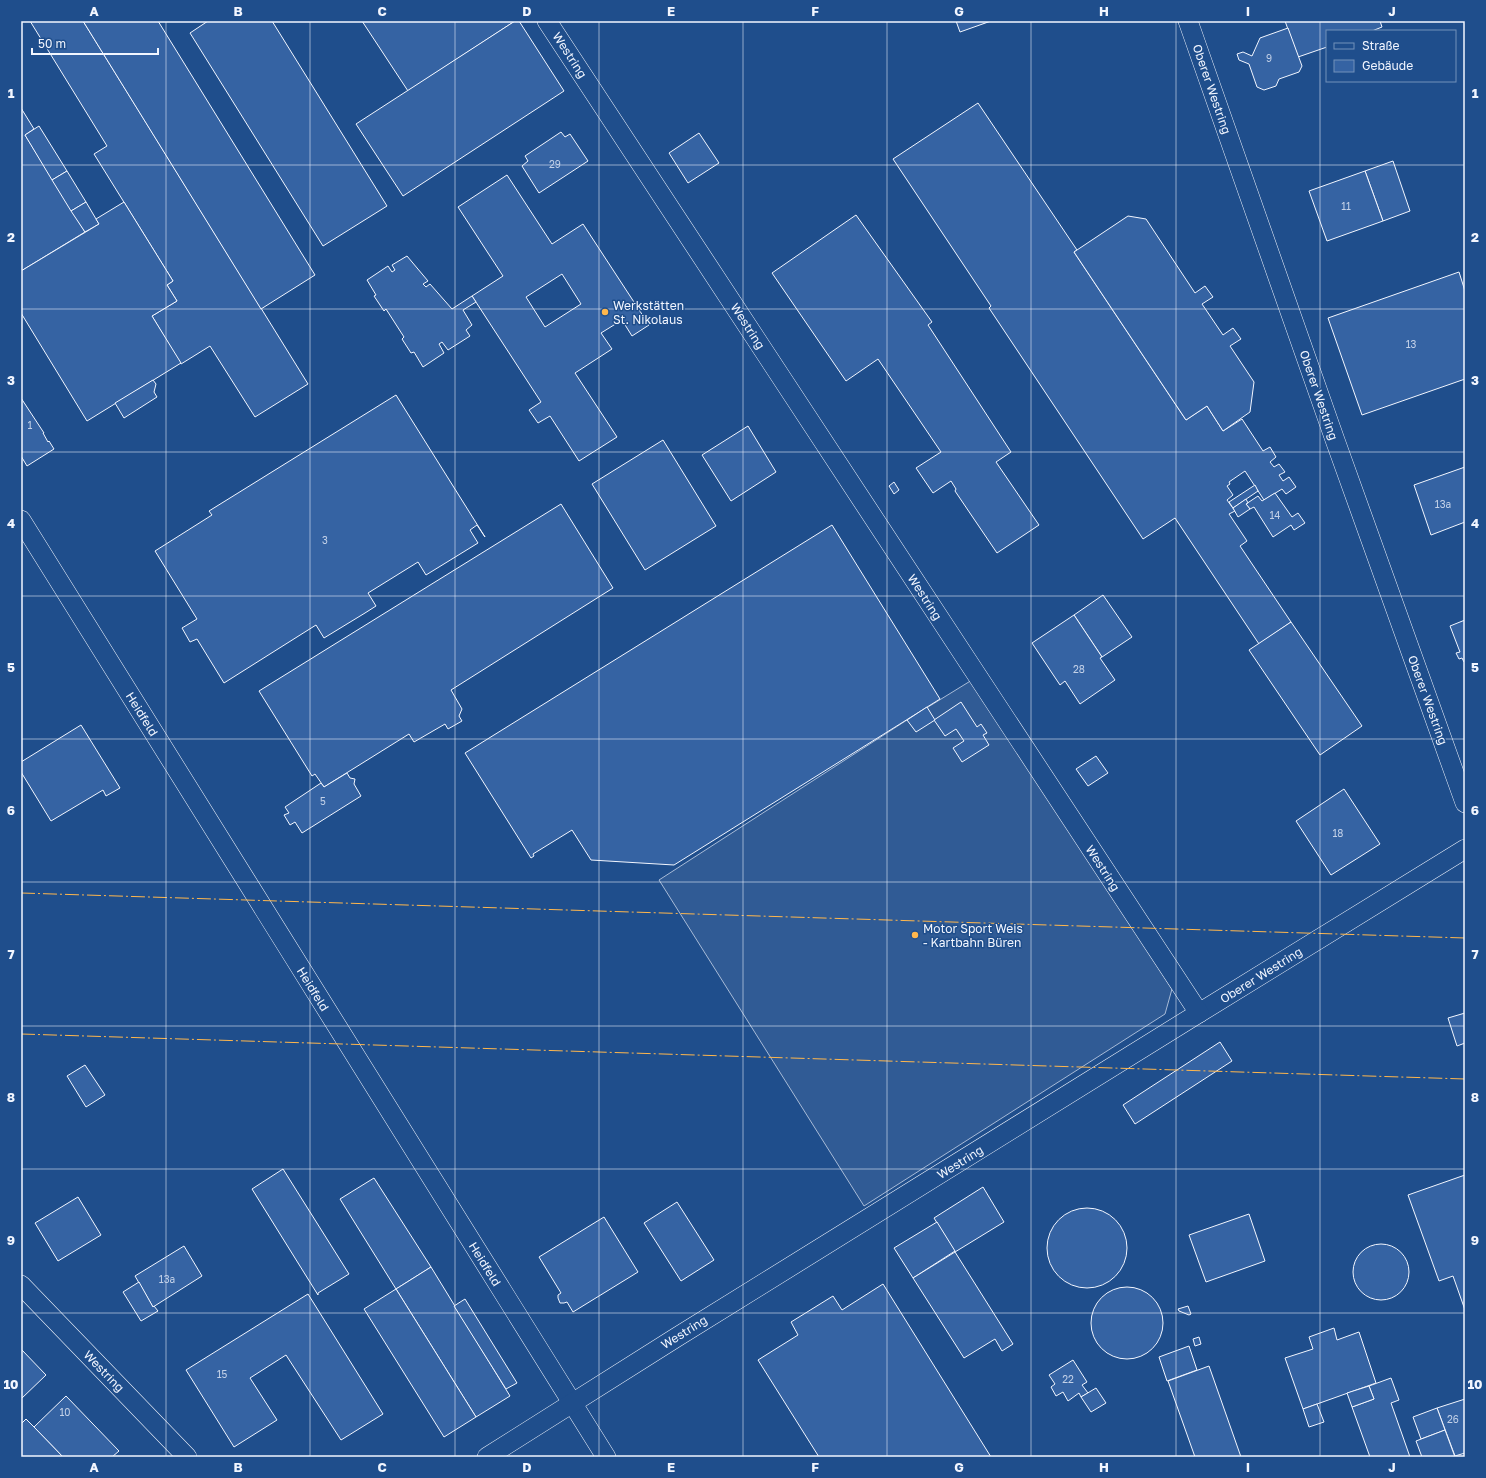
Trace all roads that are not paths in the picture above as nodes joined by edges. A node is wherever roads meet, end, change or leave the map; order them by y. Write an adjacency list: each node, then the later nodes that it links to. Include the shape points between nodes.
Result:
1 (548, 21): 7 (street, Westring)
2 (1188, 21): 4 (street, Oberer Westring, via 1333,433)
3 (21, 520): 9 (street, Heidfeld)
4 (1459, 766): 5 (street, Oberer Westring)
5 (1465, 803)
6 (1465, 849): 7 (street, Oberer Westring)
7 (1199, 1013): 9 (street, Westring)
8 (21, 1285): 10 (street, Westring)
9 (572, 1404): 11 (street, Westring); 12 (street, Heidfeld)
10 (186, 1457)
11 (487, 1457)
12 (606, 1457)

